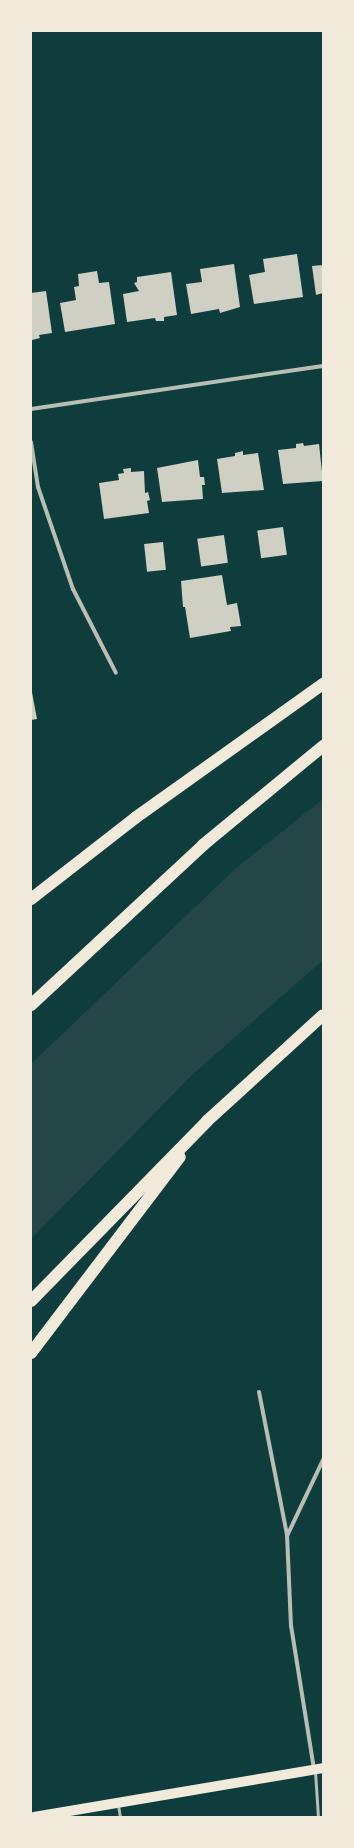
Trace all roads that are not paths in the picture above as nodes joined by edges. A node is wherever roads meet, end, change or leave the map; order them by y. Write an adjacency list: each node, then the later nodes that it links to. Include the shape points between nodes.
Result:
1 (323, 366): 2 (street)
2 (31, 409)
3 (31, 442): 4 (street, via 38,487 73,589)
4 (116, 673)
5 (323, 684): 7 (highway, via 135,818)
6 (323, 746): 8 (highway, via 203,845)
7 (31, 899)
8 (31, 1004)
9 (323, 1015): 10 (highway)
10 (207, 1121): 11 (highway); 12 (highway)
11 (31, 1301)
12 (31, 1353)
13 (259, 1392): 15 (street)
14 (323, 1460): 15 (street)
15 (288, 1536): 16 (street, via 291,1626)
16 (319, 1769): 17 (main road); 20 (lane)
17 (118, 1803): 18 (main road); 19 (lane)
18 (34, 1817)
19 (120, 1817)
20 (318, 1817)

